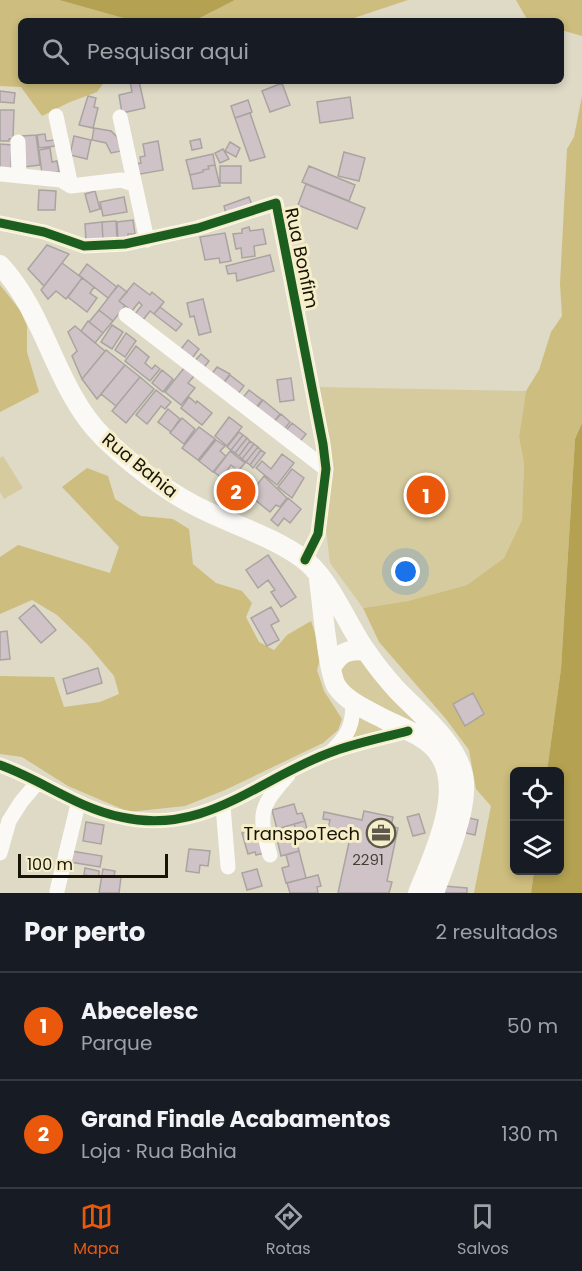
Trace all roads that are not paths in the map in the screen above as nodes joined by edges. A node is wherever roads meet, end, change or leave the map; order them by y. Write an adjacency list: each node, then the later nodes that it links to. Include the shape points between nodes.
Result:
1 (56, 116): 7 (street)
2 (120, 117): 6 (street)
3 (18, 142): 5 (street)
4 (2, 174): 5 (street)
5 (19, 176): 7 (street, via 61,180)
6 (134, 184): 7 (street, via 121,180); 9 (street)
7 (71, 186)
8 (0, 223): 9 (street, Rua Bonfim, via 84,246)
9 (147, 240): 12 (street, Rua Bonfim, via 276,203)
10 (0, 266): 13 (main road, Rua Bahia, via 31,310 79,406 102,435 166,488 192,504 276,541)
11 (126, 315): 12 (street)
12 (326, 469): 13 (street, Rua Bonfim)
13 (311, 567): 14 (main road, Rua Bahia); 15 (main road)
14 (366, 651): 15 (main road, via 347,651); 29 (main road, Rua Bahia, via 441,736 463,776 461,814)
15 (331, 669): 16 (main road, via 336,687)
16 (353, 701): 17 (main road); 18 (street, via 351,726)
17 (408, 731): 18 (street); 28 (main road, via 440,754 447,771 449,796 446,819)
18 (329, 753): 20 (street)
19 (0, 765): 21 (street)
20 (292, 770): 23 (street); 25 (street, via 263,808 261,819)
21 (38, 783): 22 (street); 24 (street, via 9,821)
22 (78, 804): 23 (street, via 122,818 151,821 183,819); 27 (street)
23 (223, 806): 26 (street)
24 (0, 853)
25 (270, 855)
26 (228, 867)
27 (57, 891)
28 (418, 893)
29 (434, 893)

